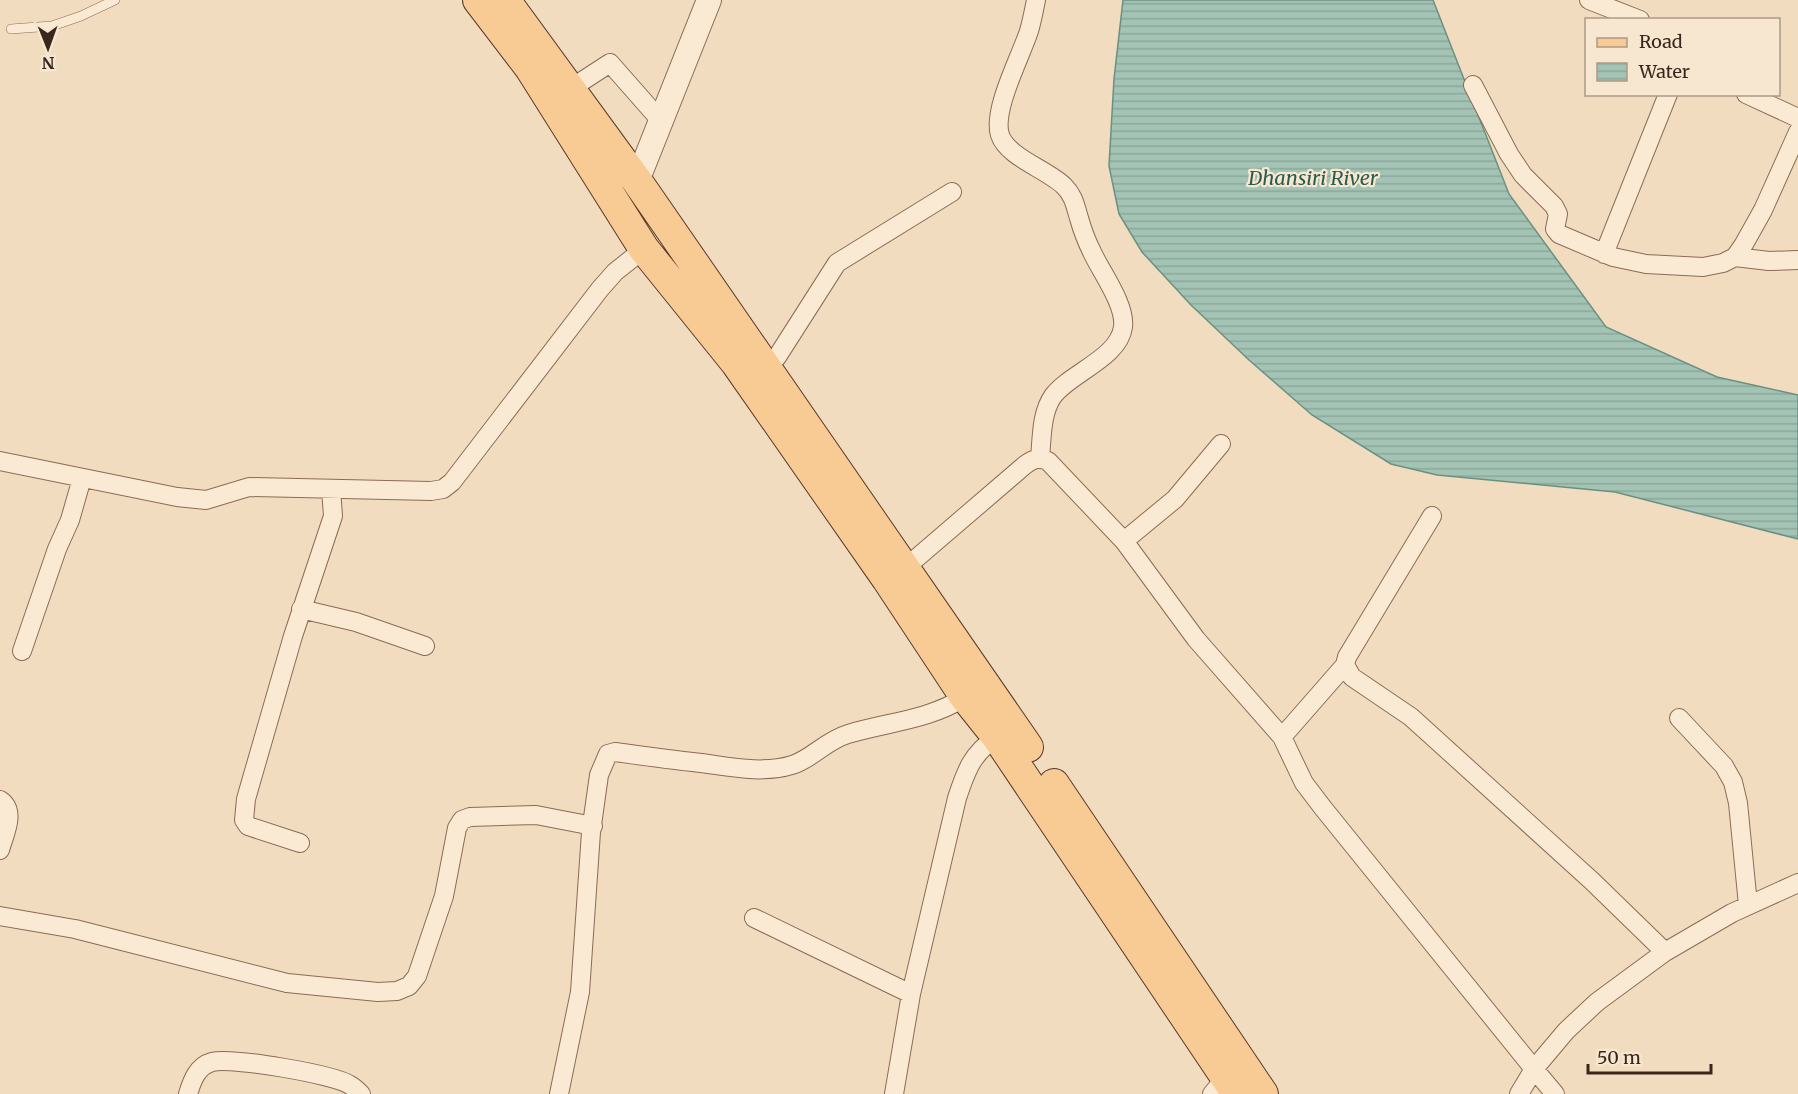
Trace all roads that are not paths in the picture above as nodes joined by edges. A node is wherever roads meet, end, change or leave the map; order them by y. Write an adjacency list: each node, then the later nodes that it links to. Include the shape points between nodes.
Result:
1 (115, 0): 8 (lane, via 52,26)
2 (478, 0): 18 (main road, via 530,68)
3 (505, 0): 10 (main road)
4 (710, 0): 14 (street)
5 (1036, 0): 24 (street, via 1004,97 1000,136 1010,149 1070,193 1124,326 1109,352 1053,396 1044,415)
6 (1589, 0): 7 (street)
7 (1635, 18)
8 (11, 29)
9 (1473, 85): 19 (street, via 1522,175 1554,206 1555,229)
10 (570, 89): 14 (street, via 610,63); 16 (main road)
11 (1667, 96): 19 (street)
12 (1750, 96): 13 (street)
13 (1798, 118)
14 (661, 121): 16 (street)
15 (1798, 132): 20 (street, via 1763,210)
16 (637, 181): 22 (main road)
17 (952, 192): 22 (street, via 837,262 777,357)
18 (644, 249): 27 (street, via 600,288 443,489); 35 (main road, via 736,363)
19 (1604, 254): 20 (street, via 1646,264 1703,267)
20 (1735, 257): 21 (street)
21 (1798, 260)
22 (765, 367): 30 (main road)
23 (1221, 444): 29 (street, via 1175,498)
24 (1040, 458): 29 (street, via 1056,468); 30 (street, via 1025,465)
25 (0, 461): 26 (street)
26 (82, 478): 27 (street, via 206,500 249,487); 33 (street)
27 (331, 489): 31 (street, via 333,516)
28 (1432, 516): 34 (street)
29 (1124, 541): 38 (street, via 1197,639)
30 (905, 568): 55 (main road)
31 (302, 609): 32 (street, via 356,622); 41 (street, via 265,727 244,816 248,826)
32 (425, 646)
33 (22, 651)
34 (1345, 665): 38 (street); 47 (street, via 1352,677 1411,717)
35 (965, 697): 37 (main road); 40 (street, via 928,716 846,734 804,760 775,768 751,769 608,754 599,775)
36 (1679, 718): 44 (street, via 1724,766 1733,782)
37 (998, 737): 48 (street, via 986,744 967,768); 50 (main road)
38 (1282, 737): 49 (street, via 1304,783)
39 (0, 800): 42 (street, via 9,812)
40 (592, 826): 45 (street, via 536,815 462,820 457,828 444,896 417,976 409,986 397,991 286,983 75,929); 53 (street, via 580,992)
41 (300, 843)
42 (0, 850)
43 (1796, 886): 44 (street)
44 (1748, 905): 47 (street)
45 (0, 916)
46 (754, 918): 48 (street)
47 (1665, 952): 49 (street, via 1597,1002)
48 (911, 994): 54 (street)
49 (1534, 1069): 56 (street); 57 (street)
50 (1225, 1088)
51 (188, 1094): 52 (street, via 199,1069 211,1062 229,1060 327,1076 350,1084)
52 (361, 1094)
53 (559, 1094)
54 (894, 1094)
55 (1263, 1094)
56 (1519, 1094)
57 (1556, 1094)

